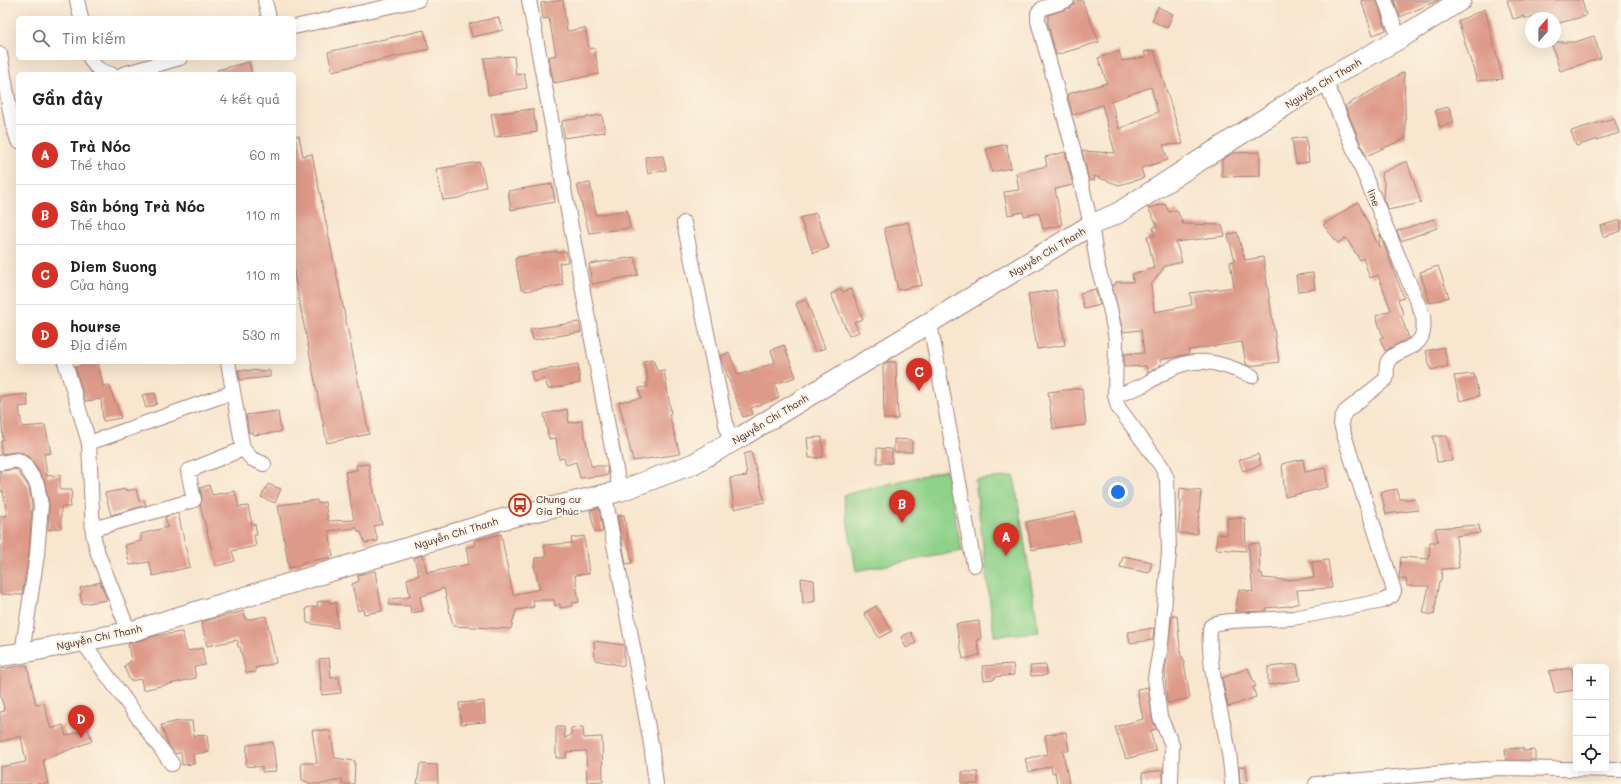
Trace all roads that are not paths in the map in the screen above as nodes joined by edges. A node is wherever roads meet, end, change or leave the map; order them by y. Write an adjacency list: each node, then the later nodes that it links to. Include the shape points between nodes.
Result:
1 (77, 0): 8 (street)
2 (265, 0): 9 (street)
3 (418, 0): 10 (street)
4 (529, 0): 32 (street)
5 (1067, 0): 20 (street, via 1043,8 1038,13 1038,21)
6 (1386, 0): 11 (street)
7 (1461, 0): 11 (main road, Nguyễn Chí Thanh)
8 (80, 16)
9 (269, 16)
10 (296, 27)
11 (1399, 39): 17 (main road, Nguyễn Chí Thanh)
12 (0, 54): 18 (street)
13 (91, 60): 15 (street, via 94,66)
14 (173, 60): 16 (street)
15 (103, 72)
16 (130, 72)
17 (1325, 80): 20 (main road, Nguyễn Chí Thanh, via 1118,213); 43 (street, line, via 1423,316 1425,331 1422,339 1392,356 1388,362 1386,379 1345,412 1341,424 1394,591 1392,596 1383,601 1293,618 1217,622 1211,626 1209,633 1212,667)
18 (16, 135)
19 (684, 223): 28 (street)
20 (1091, 225): 21 (main road, Nguyễn Chí Thanh); 26 (street, via 1098,268 1116,339)
21 (930, 323): 28 (main road, Nguyễn Chí Thanh); 34 (street)
22 (66, 364): 27 (street)
23 (228, 364): 25 (street)
24 (1252, 376): 26 (street, via 1214,363 1196,361 1167,370 1141,386)
25 (233, 392): 27 (street); 29 (street)
26 (1115, 396): 42 (street, via 1118,407 1162,467 1167,479 1169,552 1161,644 1155,678 1160,717 1172,745)
27 (89, 443): 33 (street)
28 (730, 443): 32 (main road, Nguyễn Chí Thanh, via 693,464)
29 (242, 449): 31 (street, via 252,459); 33 (street, via 188,471 194,500)
30 (0, 463): 37 (street, via 18,460 24,464 37,484 41,505 37,555)
31 (264, 464)
32 (613, 494): 35 (main road, Nguyễn Chí Thanh, via 503,519); 41 (street)
33 (93, 529): 35 (street, via 98,554)
34 (974, 565)
35 (129, 632): 36 (main road, Nguyễn Chí Thanh)
36 (82, 641): 37 (main road, Nguyễn Chí Thanh); 39 (street)
37 (22, 653): 38 (main road, Nguyễn Chí Thanh)
38 (0, 656)
39 (172, 764)
40 (1621, 770): 44 (street, via 1499,768)
41 (656, 784)
42 (1171, 784)
43 (1232, 784)
44 (1316, 784)

